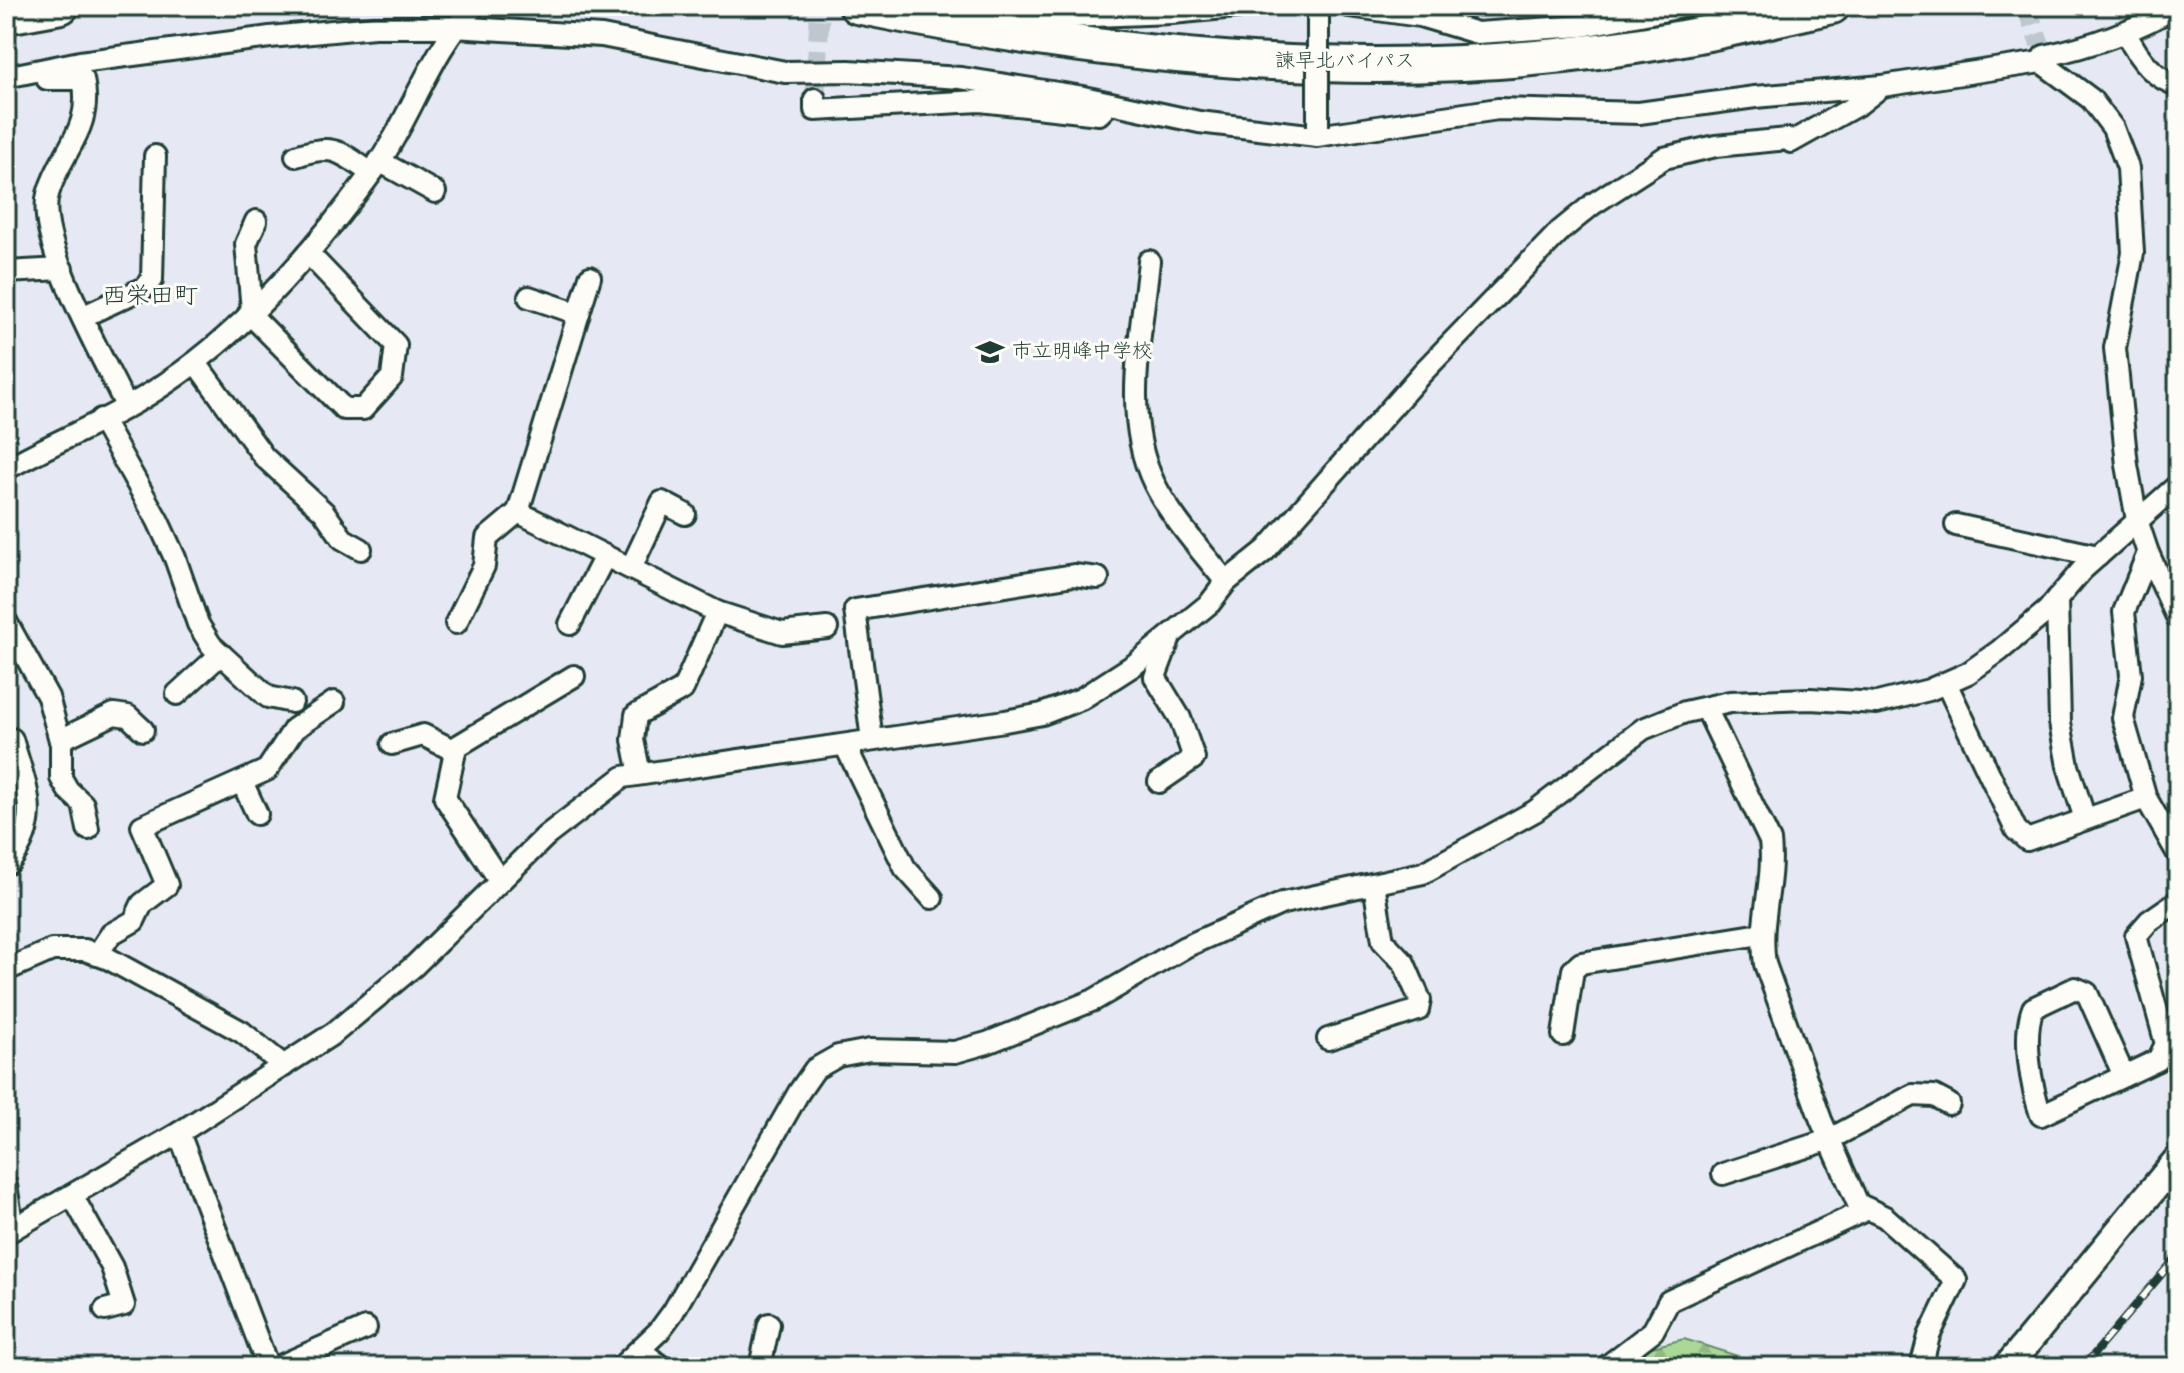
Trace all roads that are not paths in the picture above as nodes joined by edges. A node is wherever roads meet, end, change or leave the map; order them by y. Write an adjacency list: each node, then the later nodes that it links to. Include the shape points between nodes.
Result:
1 (61, 6): 12 (highway)
2 (474, 6): 13 (street)
3 (857, 6): 9 (highway, 諫早北バイパス, via 994,34 1198,58 1336,65 1473,62 1605,51)
4 (984, 6): 5 (street, via 1041,18)
5 (1246, 6)
6 (1318, 6): 21 (street, bridge)
7 (1349, 6): 11 (street)
8 (1688, 6): 11 (street, via 1582,26 1477,33)
9 (1832, 6)
10 (2178, 6): 14 (street)
11 (1420, 11)
12 (6, 16)
13 (453, 27): 16 (street, via 374,27 270,37); 20 (street, via 602,36 785,72 961,78); 24 (street)
14 (2126, 33): 15 (street, via 2087,47); 17 (street, via 2138,57)
15 (2042, 54): 18 (street); 43 (street, via 2091,99 2113,128 2128,168 2133,253 2115,348)
16 (13, 76): 29 (street, via 83,79 87,99 77,139 48,194 49,238)
17 (2178, 85)
18 (1882, 86): 21 (street, via 1639,113 1498,109); 51 (street, via 1791,142 1716,146 1664,158 1593,204 1422,373 1266,550)
19 (815, 99): 20 (street, via 815,110 980,101 1099,114)
20 (1110, 103): 21 (street, via 1199,122)
21 (1317, 131)
22 (155, 156): 35 (street, via 152,280)
23 (296, 156): 24 (street, via 321,148 338,150)
24 (375, 167): 25 (street); 27 (street)
25 (435, 192)
26 (256, 221): 33 (street, via 246,244)
27 (308, 253): 33 (street); 33 (street, via 396,345 392,377 363,409 344,409)
28 (1149, 261): 51 (street, via 1136,406 1140,439 1154,482)
29 (62, 269): 30 (street); 35 (street)
30 (6, 272)
31 (590, 277): 34 (street)
32 (529, 297): 34 (street)
33 (250, 312): 36 (street)
34 (579, 314): 41 (street)
35 (84, 316): 37 (street)
36 (196, 363): 37 (street); 45 (street, via 264,457 324,512 343,539)
37 (126, 406): 38 (street)
38 (101, 419): 39 (street); 61 (street, via 175,558 198,624)
39 (6, 469)
40 (2178, 485): 43 (street)
41 (518, 512): 47 (street); 57 (street, via 487,538 484,566)
42 (685, 514): 49 (street, via 662,502)
43 (2137, 520): 46 (street); 48 (street)
44 (1956, 525): 48 (street)
45 (361, 549)
46 (2148, 553): 52 (street); 78 (street, via 2124,612 2131,675 2123,718)
47 (605, 556): 49 (street); 58 (street)
48 (2098, 556): 53 (street)
49 (631, 568): 54 (street)
50 (1098, 578): 71 (street, via 1074,575 855,610)
51 (1226, 582): 60 (street)
52 (2173, 596): 55 (street)
53 (2057, 599): 63 (street, via 1999,651); 80 (street, via 2060,723)
54 (717, 612): 59 (street, via 782,633); 75 (street, via 683,689 636,715 633,740)
55 (2178, 619)
56 (6, 621): 70 (street, via 48,697)
57 (456, 623)
58 (570, 624)
59 (827, 628)
60 (1170, 637): 71 (street, via 1081,699 1042,714); 76 (street, via 1155,677 1180,718 1194,758)
61 (221, 654): 64 (street); 65 (street, via 268,697)
62 (562, 677): 74 (street)
63 (1946, 683): 67 (street, via 1877,703 1810,699); 80 (street, via 2016,830 2027,840)
64 (177, 694)
65 (292, 702)
66 (334, 702): 77 (street, via 294,729 267,770)
67 (1706, 708): 85 (street, via 1643,729 1535,811 1456,858 1423,873); 88 (street, via 1770,841 1773,865)
68 (143, 730): 70 (street, via 128,716 114,714)
69 (6, 739): 83 (street, via 12,739 28,797 29,827)
70 (60, 740): 81 (street, via 61,778 83,804)
71 (872, 740): 73 (street)
72 (392, 744): 74 (street, via 423,735)
73 (845, 745): 75 (street); 86 (street, via 905,868)
74 (455, 751): 84 (street, via 445,798)
75 (640, 774): 84 (street, via 623,777 582,805)
76 (1159, 782)
77 (243, 784): 79 (street); 89 (street, via 142,826 167,885 142,904 134,921 111,934)
78 (2146, 798): 80 (street); 82 (street)
79 (257, 814)
80 (2085, 819)
81 (88, 829)
82 (2178, 854)
83 (9, 863)
84 (500, 881): 93 (street, via 414,966 334,1033)
85 (1374, 884): 92 (street, via 1383,941 1404,963 1420,1000 1418,1010); 107 (street, via 1283,903 1185,947 1094,1000 987,1043 931,1054 870,1050 838,1056 815,1069 673,1312)
86 (932, 898)
87 (2178, 901): 94 (street, via 2136,936 2166,1044 2158,1060)
88 (1761, 934): 91 (street, via 1581,963 1573,970); 97 (street, via 1765,964)
89 (97, 955): 90 (street, via 52,950); 93 (street, via 242,1032)
90 (6, 970)
91 (1563, 1035)
92 (1328, 1039)
93 (284, 1066): 96 (street)
94 (2124, 1076): 94 (street, via 2041,1115 2034,1095 2028,1020 2033,1008 2075,988 2087,993)
95 (1949, 1104): 97 (street, via 1934,1096 1913,1095)
96 (179, 1133): 101 (street); 108 (street)
97 (1828, 1140): 99 (street); 102 (street, via 1858,1204)
98 (2178, 1159): 115 (street)
99 (1723, 1174)
100 (6, 1185): 103 (street)
101 (72, 1195): 103 (street); 104 (street, via 112,1267 124,1305)
102 (1868, 1209): 113 (street, via 1669,1301 1653,1331); 114 (street, via 1885,1217 1956,1280 1929,1336)
103 (10, 1231)
104 (105, 1310)
105 (769, 1324): 112 (street)
106 (366, 1328): 109 (street)
107 (640, 1350): 110 (street); 111 (street)
108 (268, 1367)
109 (278, 1367)
110 (621, 1367)
111 (662, 1367)
112 (760, 1367)
113 (1606, 1367)
114 (1921, 1367)
115 (2007, 1367)

